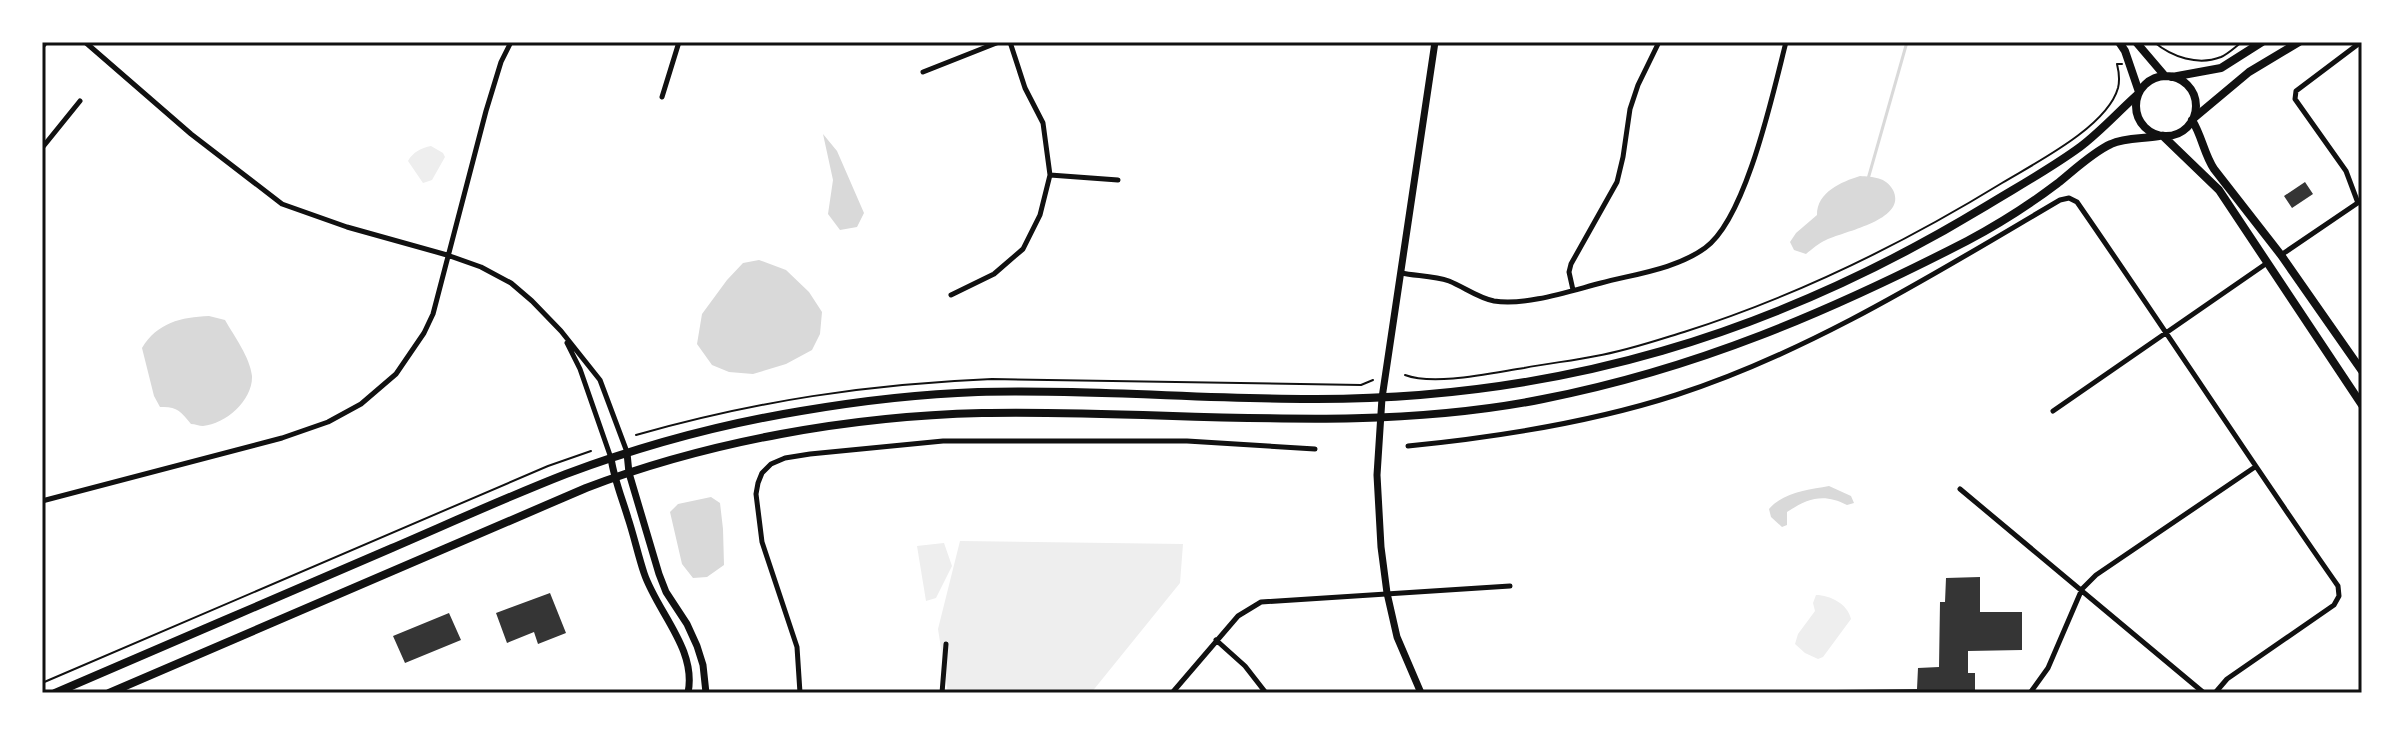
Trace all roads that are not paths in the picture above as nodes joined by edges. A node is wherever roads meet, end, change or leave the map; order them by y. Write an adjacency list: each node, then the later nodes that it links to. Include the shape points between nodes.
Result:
1 (46, 42): 15 (street)
2 (85, 42): 27 (street, via 282,204)
3 (511, 42): 27 (street, via 486,111)
4 (679, 42): 19 (street)
5 (999, 42): 16 (street)
6 (1010, 42): 24 (street, via 1043,123)
7 (1435, 42): 30 (street)
8 (1659, 42): 31 (street, via 1630,109 1617,182 1571,264)
9 (1786, 42): 31 (street, via 1760,138 1722,232 1681,261)
10 (2119, 42): 18 (main road)
11 (2136, 42): 17 (main road)
12 (2262, 42): 17 (main road, via 2221,68)
13 (2299, 42): 21 (main road, via 2249,72)
14 (2362, 42): 26 (street, via 2296,91 2295,99 2346,171)
15 (42, 47)
16 (923, 72)
17 (2169, 76): 18 (main road, via 2150,80); 21 (main road, via 2192,90)
18 (2138, 94): 22 (main road, via 2137,116); 36 (main road, via 2077,149 1972,214 1880,266 1763,316 1667,351 1580,373)
19 (662, 97)
20 (80, 101): 23 (street)
21 (2193, 119): 22 (main road, via 2180,133); 28 (main road, via 2205,156)
22 (2161, 136): 29 (main road, via 2219,190); 39 (main road, via 2110,144 2016,213 1966,241 1855,297 1704,358 1541,399)
23 (42, 148)
24 (1050, 175): 25 (street); 32 (street, via 1040,215 1023,249 994,274)
25 (1118, 180)
26 (2360, 202): 28 (street)
27 (447, 255): 33 (street, via 511,283); 48 (street, via 440,293 424,333 396,374 347,413 309,430)
28 (2281, 255): 35 (main road)
29 (2267, 263): 34 (street); 37 (main road)
30 (1401, 273): 31 (street, via 1448,281 1493,301); 36 (street)
31 (1573, 290)
32 (951, 295)
33 (561, 331): 42 (street, via 600,380); 43 (street)
34 (2168, 333): 38 (street); 40 (street, via 2077,202 2069,198 1834,328 1701,386 1560,426); 44 (street)
35 (2362, 371)
36 (1382, 398): 39 (street); 42 (main road, via 933,395 756,419)
37 (2362, 405)
38 (2053, 411)
39 (1382, 418): 45 (main road, via 994,413 892,419 761,439); 51 (street, via 1377,475)
40 (1408, 446)
41 (1315, 449): 58 (street, via 1187,441 943,441 810,454 771,464 762,473 756,494 768,560 797,647)
42 (627, 453): 43 (main road); 45 (street)
43 (611, 458): 46 (street); 54 (main road)
44 (2255, 467): 50 (street); 65 (street, via 2338,586 2339,596 2334,605 2227,679)
45 (629, 473): 46 (main road); 57 (street, via 666,592 697,646)
46 (614, 478): 55 (main road); 56 (street, via 654,598 686,657)
47 (1960, 489): 50 (street)
48 (42, 501)
49 (1510, 586): 51 (street)
50 (2082, 589): 63 (street, via 2048,668); 64 (street)
51 (1387, 593): 52 (street, via 1261,602 1238,616); 62 (street, via 1397,637)
52 (1216, 640): 60 (street); 61 (street)
53 (946, 644): 59 (street)
54 (55, 693)
55 (109, 693)
56 (688, 693)
57 (706, 693)
58 (800, 693)
59 (942, 693)
60 (1172, 693)
61 (1266, 693)
62 (1421, 693)
63 (2030, 693)
64 (2204, 693)
65 (2215, 693)

